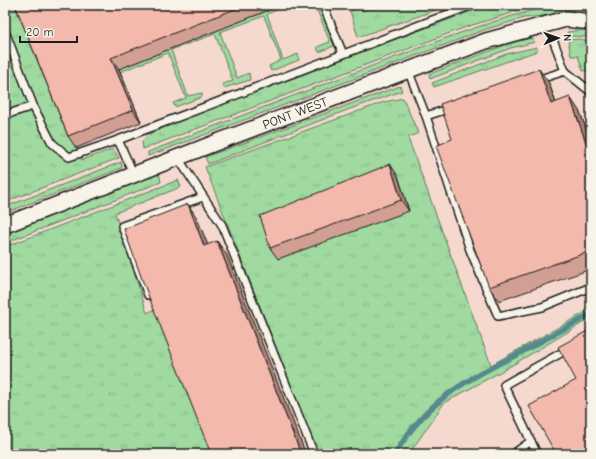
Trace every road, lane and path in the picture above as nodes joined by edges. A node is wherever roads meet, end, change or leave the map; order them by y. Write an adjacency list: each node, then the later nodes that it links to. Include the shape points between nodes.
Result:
1 (323, 5): 6 (lane)
2 (472, 5): 6 (lane)
3 (591, 22): 7 (street, PONT WEST, via 566,19 486,41)
4 (5, 30): 11 (lane)
5 (554, 42): 8 (lane)
6 (343, 54): 15 (lane)
7 (408, 70): 14 (lane); 16 (street, PONT WEST)
8 (565, 71): 9 (lane); 10 (lane)
9 (528, 83)
10 (591, 92)
11 (32, 106): 13 (lane); 15 (lane, via 52,143 69,157)
12 (455, 107): 14 (lane)
13 (5, 115)
14 (426, 116): 20 (lane, via 470,250 498,316 542,307)
15 (118, 140): 17 (lane)
16 (178, 158): 17 (street, PONT WEST); 18 (lane)
17 (134, 175): 19 (street, PONT WEST)
18 (203, 197): 21 (lane, via 122,226); 24 (lane, via 222,225)
19 (5, 225)
20 (591, 287)
21 (148, 295)
22 (578, 344): 23 (lane, via 504,385)
23 (531, 441): 25 (lane); 26 (lane)
24 (314, 454)
25 (513, 454)
26 (537, 454)

